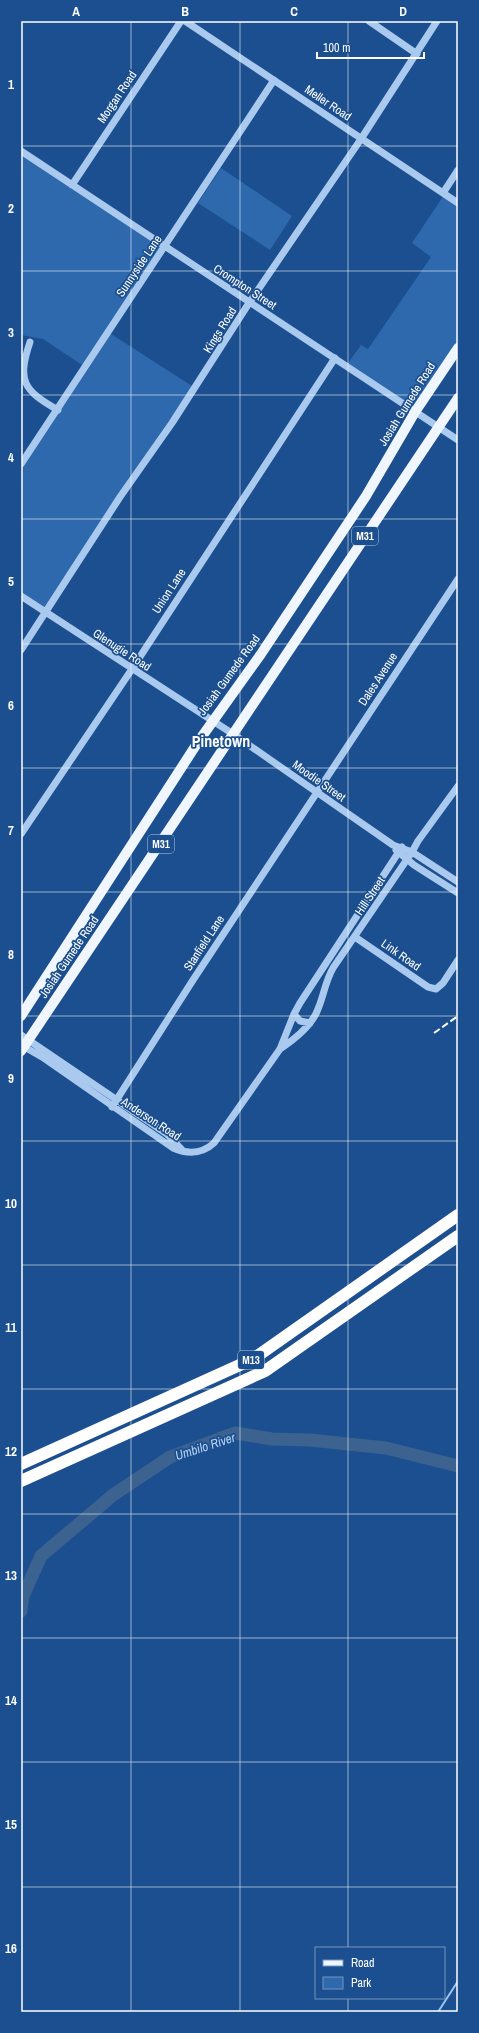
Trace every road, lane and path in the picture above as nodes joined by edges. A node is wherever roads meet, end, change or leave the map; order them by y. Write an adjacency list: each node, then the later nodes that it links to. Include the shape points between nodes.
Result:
1 (181, 21): 10 (street, Morgan Road)
2 (185, 21): 6 (street, Meller Road)
3 (369, 21): 5 (street)
4 (437, 21): 5 (street, Kings Road)
5 (417, 54): 7 (street, Kings Road)
6 (274, 80): 7 (street, Meller Road); 13 (street, Sunnyside Lane)
7 (361, 139): 11 (street, Meller Road); 14 (street, Kings Road)
8 (21, 151): 10 (street, Crompton Street)
9 (458, 170): 11 (street)
10 (72, 186): 13 (street, Crompton Street)
11 (443, 194): 12 (street, Meller Road)
12 (458, 203)
13 (165, 247): 14 (street, Crompton Street); 19 (street, Sunnyside Lane)
14 (249, 303): 17 (street, Crompton Street); 26 (street, Kings Road)
15 (30, 342): 19 (street, via 24,363 28,389)
16 (458, 348): 20 (main road, Josiah Gumede Road / M31)
17 (335, 358): 20 (street, Crompton Street); 28 (street, Union Lane)
18 (458, 398): 21 (main road, Josiah Gumede Road / M31)
19 (58, 410): 23 (street, Sunnyside Lane)
20 (416, 412): 21 (street, Crompton Street); 29 (main road, Josiah Gumede Road / M31, via 366,496 261,654)
21 (438, 427): 22 (street, Crompton Street); 30 (main road, Josiah Gumede Road / M31)
22 (458, 440)
23 (21, 464)
24 (458, 578): 32 (street, Dales Avenue)
25 (21, 596): 26 (street, Glenugie Road)
26 (46, 613): 27 (street, Kings Road); 28 (street, Glenugie Road)
27 (21, 650)
28 (132, 669): 29 (street, Glenugie Road); 33 (street, Union Lane)
29 (212, 721): 30 (street, Glenugie Road); 42 (main road, Josiah Gumede Road / M31)
30 (233, 734): 32 (street, Moodie Street); 44 (main road, Josiah Gumede Road / M31)
31 (458, 786): 35 (street, Hill Street)
32 (316, 792): 34 (street, Moodie Street); 46 (street, Stanfield Lane, via 184,992)
33 (21, 834)
34 (400, 850): 35 (street); 36 (street, Moodie Street); 41 (street, Hill Street)
35 (412, 852): 36 (street, Hill Street); 37 (street)
36 (407, 860): 38 (street, Moodie Street); 39 (street, Hill Street)
37 (458, 882)
38 (458, 893)
39 (355, 937): 40 (street, Link Road, via 428,987 436,989); 43 (street, Hill Street, via 326,980 319,1009)
40 (458, 960)
41 (294, 1014): 43 (street, via 300,1021); 45 (street, Hill Street)
42 (21, 1016)
43 (310, 1023): 45 (street, Hill Street)
44 (23, 1044): 46 (street, Anderson Road); 47 (street, Anderson Road)
45 (280, 1049): 48 (street, Hill Street, via 214,1143 205,1150)
46 (117, 1100): 47 (street, Stanfield Lane); 48 (street, Anderson Road, via 167,1134)
47 (112, 1107): 48 (street, Anderson Road, via 169,1146)
48 (183, 1151)
49 (458, 1215): 51 (highway, M13, via 253,1359)
50 (458, 1236): 52 (highway, M13, via 265,1371)
51 (21, 1462)
52 (56, 1466): 53 (highway, M13); 54 (highway)
53 (21, 1481)
54 (21, 1488)

